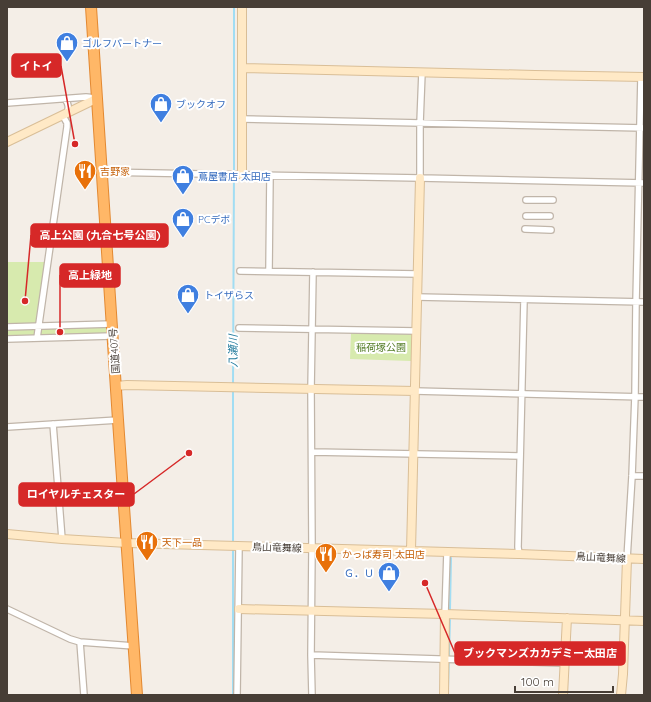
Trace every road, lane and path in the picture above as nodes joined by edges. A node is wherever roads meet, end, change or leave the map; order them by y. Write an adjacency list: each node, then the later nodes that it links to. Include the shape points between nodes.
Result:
1 (91, 7): 6 (highway, 国道407号)
2 (242, 7): 3 (street)
3 (242, 68): 4 (street); 10 (street)
4 (422, 72): 5 (street); 11 (street)
5 (643, 77): 12 (street)
6 (96, 98): 7 (street); 9 (street); 14 (highway, 国道407号)
7 (65, 99): 8 (street); 9 (street, via 68,109)
8 (7, 103)
9 (65, 115): 13 (street); 34 (street, via 67,127)
10 (242, 119): 11 (street); 15 (street)
11 (420, 123): 12 (street); 17 (street)
12 (642, 128): 18 (street)
13 (7, 142)
14 (101, 172): 15 (street); 33 (highway, 国道407号)
15 (240, 174): 16 (street)
16 (270, 175): 17 (street); 26 (street)
17 (420, 178): 18 (street); 28 (street)
18 (641, 183): 31 (street)
19 (526, 200): 20 (street)
20 (553, 200)
21 (526, 216): 22 (street)
22 (550, 216)
23 (525, 229): 24 (street)
24 (551, 230)
25 (240, 271): 26 (street)
26 (269, 271): 27 (street)
27 (313, 272): 28 (street); 37 (street)
28 (418, 274): 29 (street)
29 (417, 297): 30 (street); 38 (street)
30 (524, 300): 31 (street); 45 (street)
31 (636, 302): 32 (street); 46 (street)
32 (644, 302)
33 (112, 324): 34 (street); 39 (highway, 国道407号)
34 (39, 326): 35 (street); 40 (street)
35 (7, 327)
36 (239, 328): 37 (street)
37 (312, 329): 38 (street); 43 (street)
38 (416, 331): 44 (street)
39 (112, 336): 40 (street); 42 (highway, 国道407号)
40 (37, 338): 41 (street)
41 (7, 339)
42 (116, 386): 43 (street); 48 (highway, 国道407号)
43 (312, 389): 44 (street); 51 (street)
44 (415, 391): 45 (street); 52 (street)
45 (521, 393): 46 (street); 53 (street)
46 (634, 396): 47 (street); 54 (street)
47 (644, 397)
48 (118, 420): 49 (street); 58 (highway, 国道407号)
49 (53, 424): 50 (street); 57 (street)
50 (7, 427)
51 (312, 452): 52 (street); 60 (street)
52 (413, 454): 53 (street); 61 (street)
53 (520, 456): 63 (street)
54 (632, 476): 55 (street); 64 (street)
55 (644, 476)
56 (7, 534): 57 (street, 鳥山竜舞線)
57 (62, 539): 58 (street, 鳥山竜舞線)
58 (127, 544): 59 (street, 鳥山竜舞線); 74 (highway, 国道407号)
59 (235, 546): 60 (street, 鳥山竜舞線); 67 (street)
60 (312, 548): 61 (street, 鳥山竜舞線); 68 (street)
61 (411, 551): 62 (street, 鳥山竜舞線)
62 (447, 552): 63 (street, 鳥山竜舞線); 69 (street)
63 (519, 554): 64 (street, 鳥山竜舞線)
64 (627, 559): 65 (street, 鳥山竜舞線); 71 (street)
65 (644, 559)
66 (7, 608): 73 (street)
67 (239, 609): 68 (street); 80 (street)
68 (311, 611): 69 (street); 75 (street)
69 (444, 614): 70 (street); 76 (street)
70 (567, 618): 71 (street); 77 (street)
71 (625, 620): 72 (street); 84 (street)
72 (644, 620)
73 (80, 642): 74 (street); 78 (street)
74 (134, 646): 79 (highway, 国道407号)
75 (311, 656): 76 (street); 81 (street)
76 (444, 659): 77 (street); 82 (street)
77 (564, 663): 83 (street)
78 (84, 695)
79 (138, 695)
80 (237, 695)
81 (312, 695)
82 (444, 695)
83 (563, 695)
84 (621, 695)

